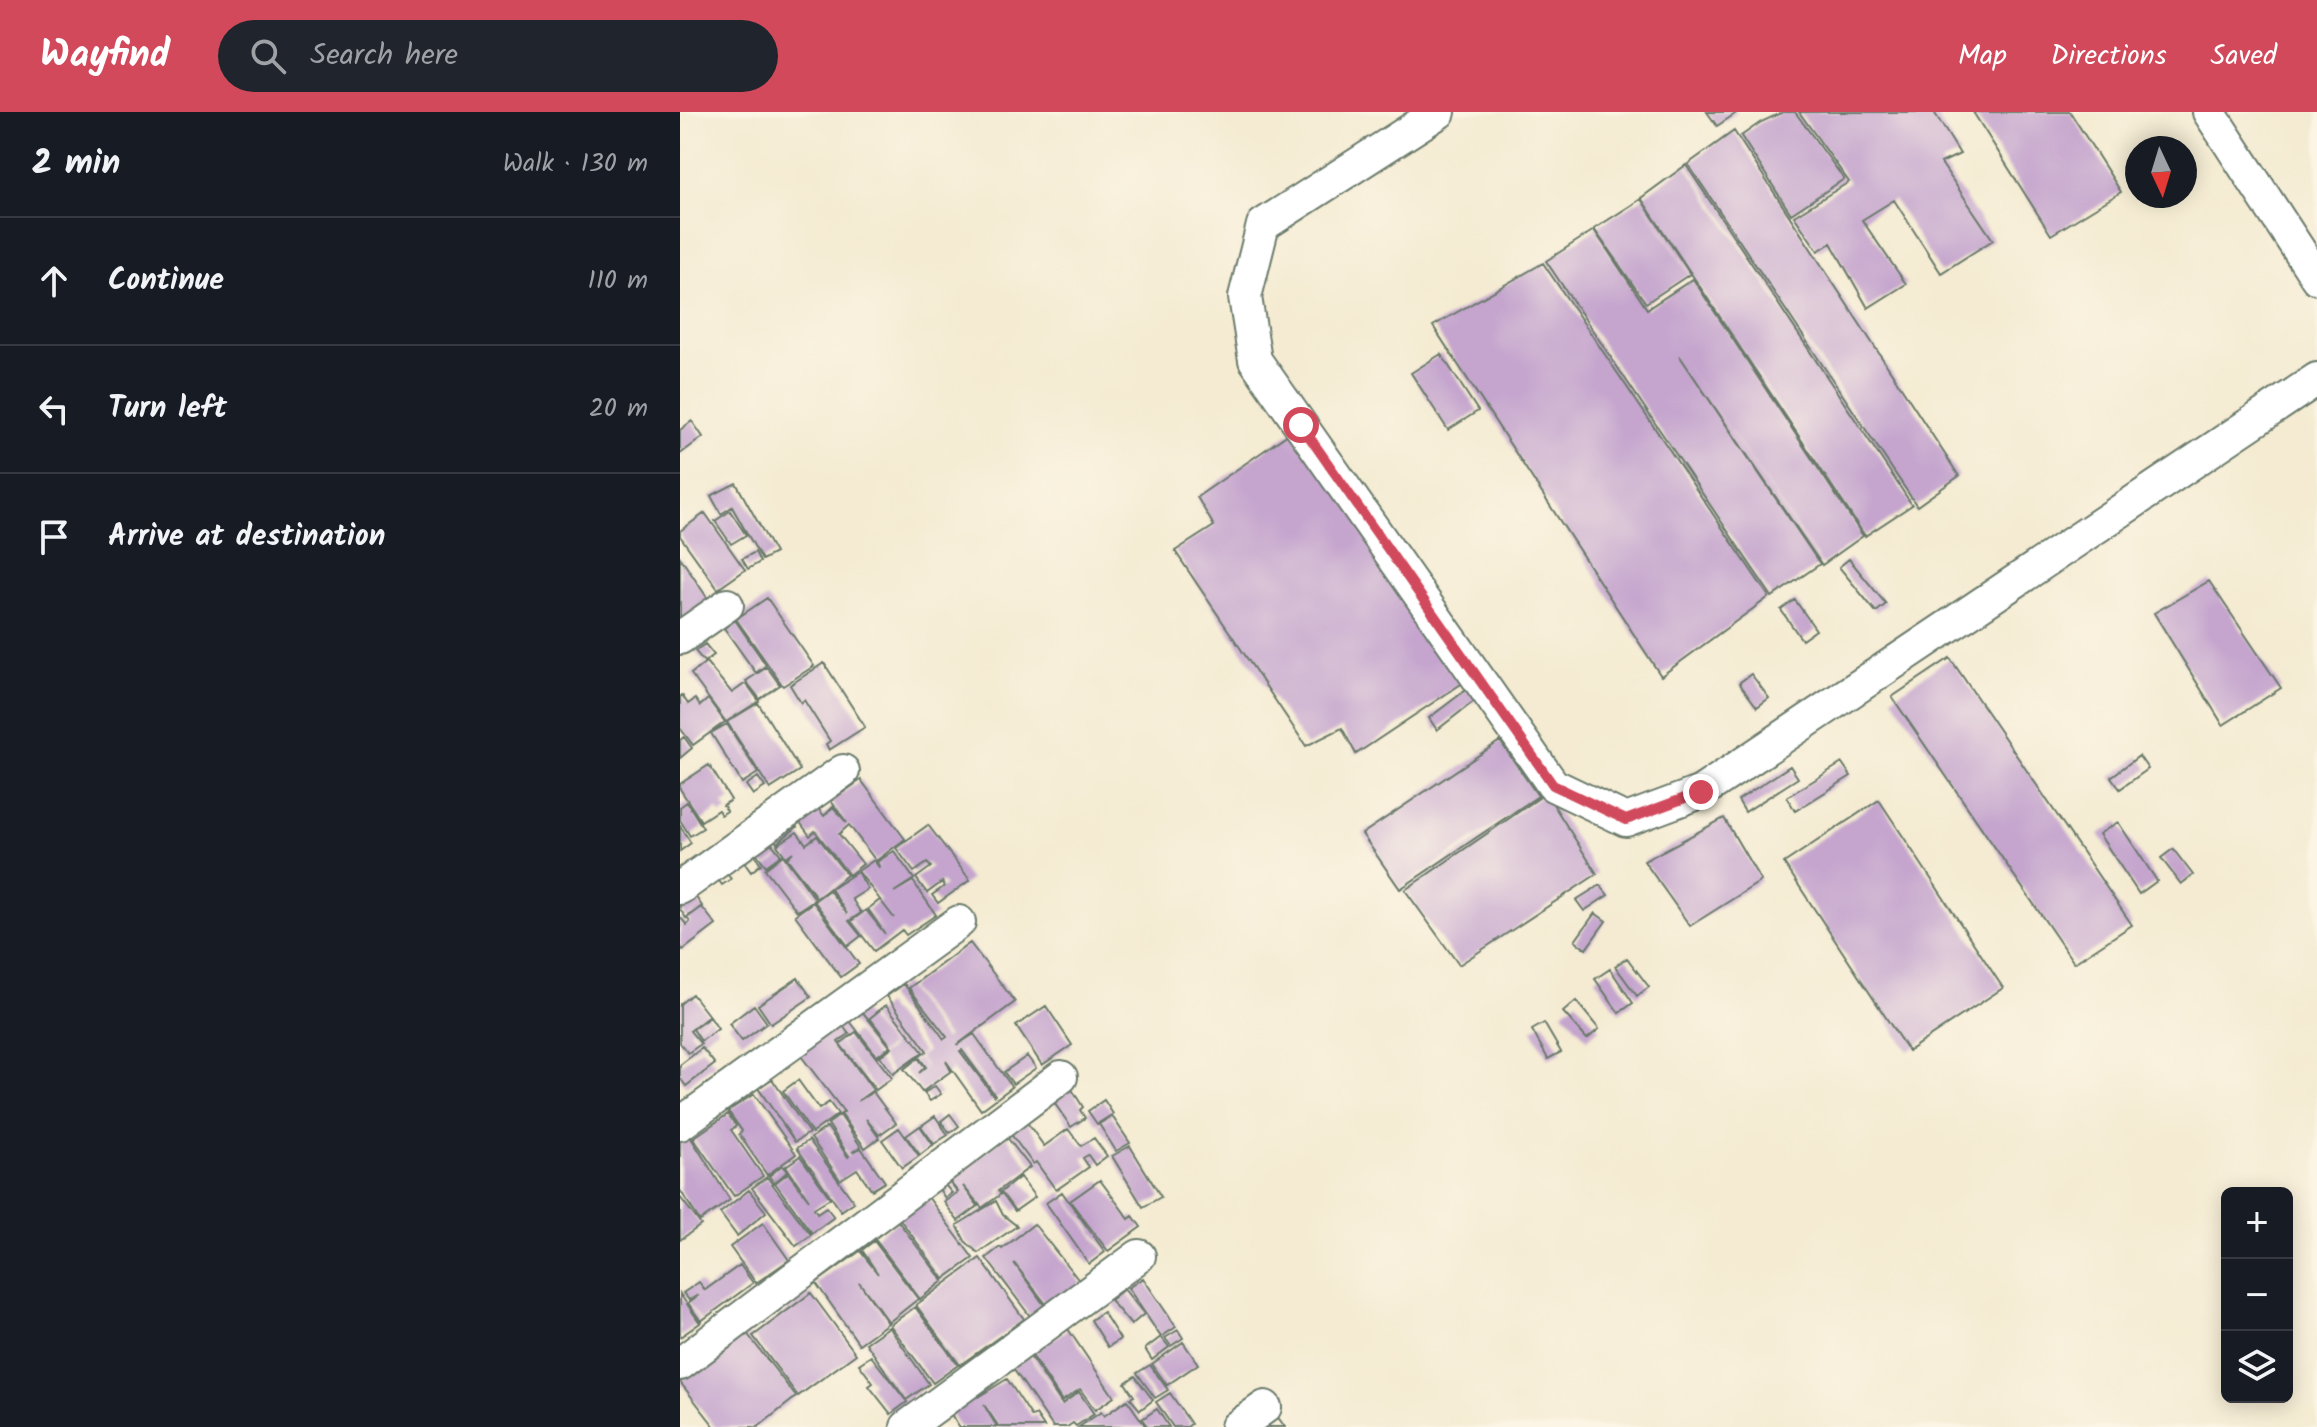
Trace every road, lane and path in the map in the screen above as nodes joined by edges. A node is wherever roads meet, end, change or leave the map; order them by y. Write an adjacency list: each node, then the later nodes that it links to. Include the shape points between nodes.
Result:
1 (1439, 112): 4 (street, via 1263,225 1245,297 1255,360 1553,785 1626,820 1701,792)
2 (2209, 112): 3 (street)
3 (2317, 278)
4 (2317, 379)
5 (727, 605): 6 (street)
6 (680, 638)
7 (843, 771): 8 (street)
8 (680, 888)
9 (959, 922): 11 (street)
10 (1061, 1077): 13 (street)
11 (680, 1124)
12 (1139, 1256): 15 (street)
13 (680, 1364)
14 (1265, 1407): 16 (street)
15 (907, 1427)
16 (1237, 1427)

